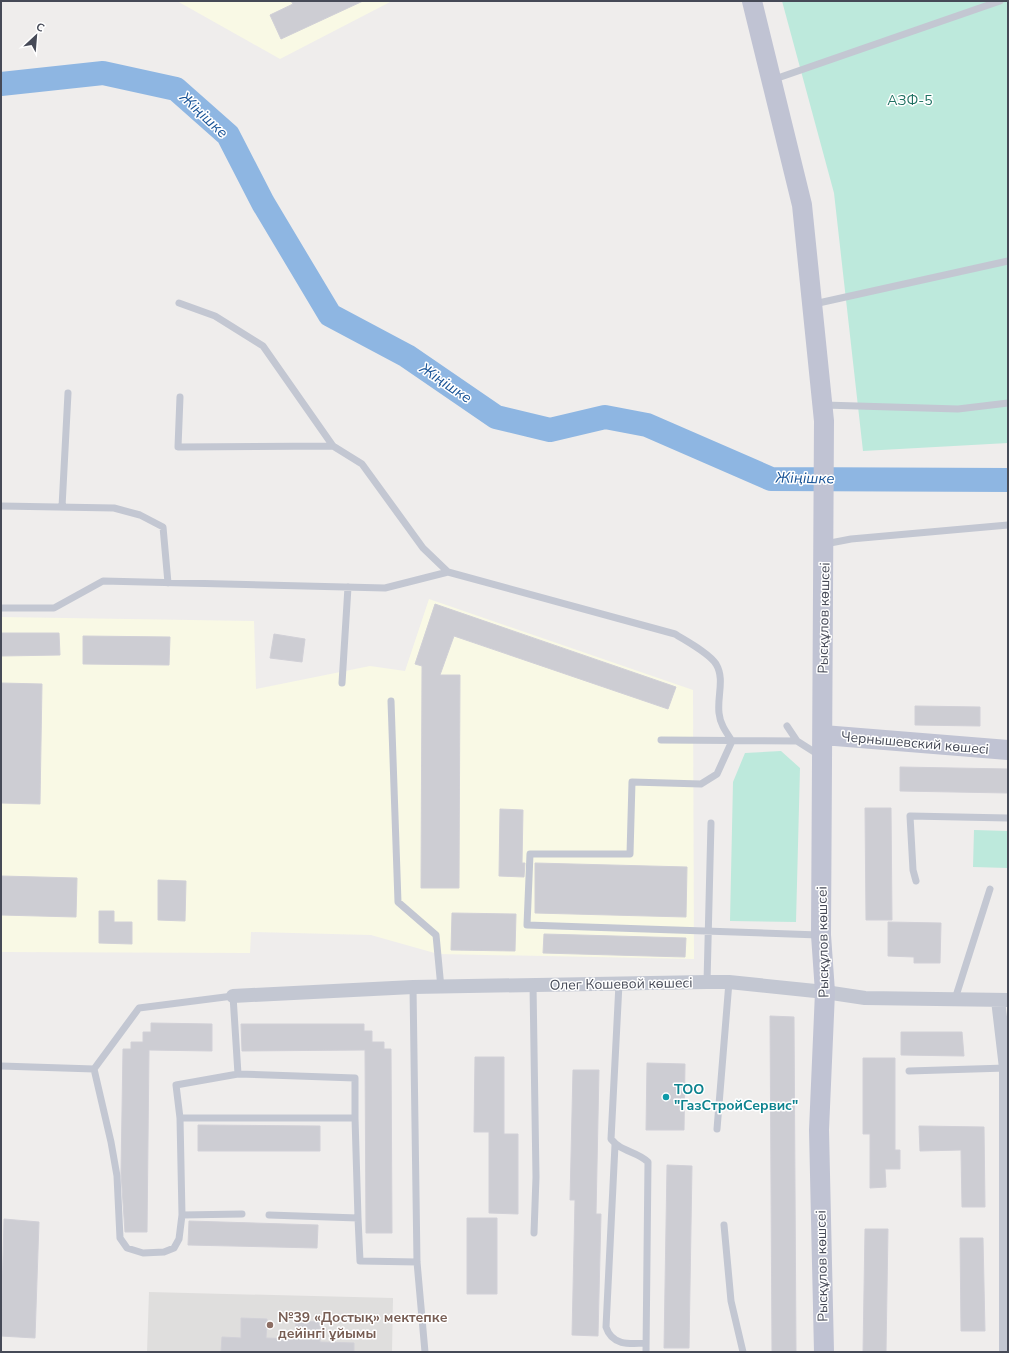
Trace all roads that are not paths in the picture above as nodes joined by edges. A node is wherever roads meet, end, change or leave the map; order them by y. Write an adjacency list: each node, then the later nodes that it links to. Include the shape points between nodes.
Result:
1 (752, 1): 3 (street, Рысқұлов көшсеі)
2 (1000, 1): 3 (lane)
3 (772, 80): 6 (street, Рысқұлов көшсеі, via 802,204)
4 (1008, 261): 6 (lane)
5 (179, 303): 11 (lane, via 215,316 263,346)
6 (812, 305): 10 (street, Рысқұлов көшсеі)
7 (68, 393): 13 (lane)
8 (180, 397): 11 (lane, via 178,447)
9 (1008, 403): 10 (lane, via 958,408)
10 (823, 413): 15 (street, Рысқұлов көшсеі)
11 (333, 446): 16 (lane, via 362,464 423,548)
12 (1, 506): 13 (lane)
13 (62, 507): 17 (lane, via 114,508 140,514 163,527)
14 (1008, 525): 15 (lane, via 851,540)
15 (824, 538): 23 (street, Рысқұлов көшсеі)
16 (448, 572): 18 (lane, via 385,588); 25 (lane, via 675,634 697,647 716,663 721,681 719,713 722,726)
17 (168, 582): 18 (lane); 19 (lane, via 103,581 54,608)
18 (348, 587): 20 (lane)
19 (1, 608)
20 (342, 683)
21 (391, 701): 40 (lane, via 398,902 436,935)
22 (787, 726): 26 (lane)
23 (822, 735): 27 (street, Чернышевский көшесі); 28 (street, Рысқұлов көшсеі)
24 (660, 740): 25 (lane)
25 (732, 741): 26 (lane); 33 (lane, via 718,774 702,784 632,782 630,854 530,854 528,925)
26 (797, 741): 28 (lane)
27 (1008, 750)
28 (822, 758): 34 (street, Рысқұлов көшсеі)
29 (1008, 818): 31 (lane, via 910,816)
30 (711, 823): 33 (lane)
31 (916, 881)
32 (990, 889): 43 (lane)
33 (708, 931): 34 (lane); 35 (lane)
34 (821, 935): 41 (street, Рысқұлов көшсеі)
35 (707, 982): 36 (street, Олег Кошевой көшесі); 37 (street, Олег Кошевой көшесі)
36 (729, 982): 41 (street, Олег Кошевой көшесі); 52 (lane)
37 (619, 984): 38 (street, Олег Кошевой көшесі); 53 (lane, via 611,1139)
38 (533, 985): 40 (street, Олег Кошевой көшесі); 59 (lane, via 536,1177)
39 (414, 987): 40 (street, Олег Кошевой көшесі); 42 (street, Олег Кошевой көшесі); 60 (lane)
40 (441, 988)
41 (824, 992): 43 (street, Олег Кошевой көшесі, via 865,998); 65 (street, Рысқұлов көшсеі, via 819,1130)
42 (233, 996): 47 (lane, via 139,1008); 49 (lane)
43 (955, 999): 44 (street, Олег Кошевой көшесі)
44 (1003, 1000): 46 (street)
45 (1, 1066): 47 (lane)
46 (1006, 1068): 48 (lane); 66 (street)
47 (94, 1069): 55 (lane, via 117,1176 120,1238 127,1248 143,1253 164,1252 174,1248 179,1239)
48 (909, 1071)
49 (238, 1074): 50 (lane, via 176,1085); 51 (lane, via 355,1078)
50 (180, 1118): 51 (lane); 55 (lane)
51 (355, 1118): 57 (lane)
52 (717, 1129)
53 (615, 1145): 61 (lane, via 643,1157 648,1162); 61 (lane, via 606,1328 608,1335 617,1342)
54 (242, 1214): 55 (lane)
55 (182, 1215)
56 (269, 1215): 57 (lane)
57 (358, 1218): 60 (lane, via 360,1261)
58 (724, 1225): 64 (lane, via 731,1301)
59 (534, 1233)
60 (417, 1262): 62 (lane)
61 (646, 1343): 63 (lane)
62 (425, 1352)
63 (646, 1352)
64 (743, 1352)
65 (824, 1352)
66 (1006, 1352)

